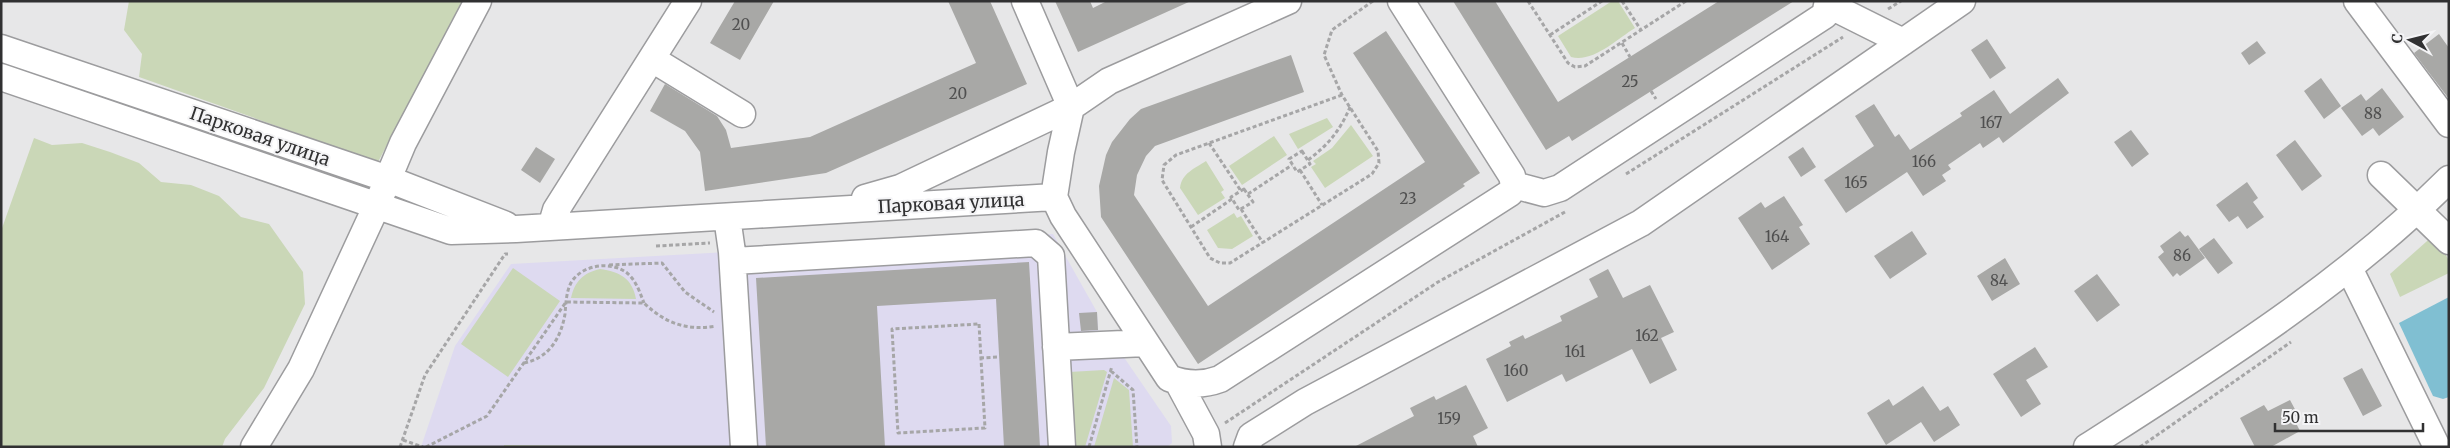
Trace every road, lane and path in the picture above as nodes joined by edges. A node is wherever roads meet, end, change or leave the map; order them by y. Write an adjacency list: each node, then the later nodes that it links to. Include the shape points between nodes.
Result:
1 (478, 1): 35 (street, via 403,143)
2 (688, 1): 22 (street)
3 (1025, 1): 25 (street)
4 (1288, 1): 25 (street, via 1109,81)
5 (1374, 1): 24 (path, via 1337,26 1329,36 1324,55)
6 (1400, 1): 37 (street, via 1512,176)
7 (1528, 1): 17 (path)
8 (1602, 1): 17 (path)
9 (1622, 1): 16 (path)
10 (1686, 1): 16 (path)
11 (1901, 1): 15 (path)
12 (1962, 1): 18 (street)
13 (2357, 1): 28 (street)
14 (1829, 3): 15 (street); 37 (street, via 1826,15 1560,188 1544,193)
15 (1863, 24): 18 (street); 34 (path)
16 (1641, 30): 19 (path)
17 (1550, 36): 19 (path, via 1568,63 1575,67 1585,66)
18 (1903, 42): 77 (street, via 1641,223 1305,402 1251,436)
19 (1622, 43): 21 (path)
20 (1, 48): 35 (street, Парковая улица)
21 (1630, 57)
22 (652, 59): 27 (street); 48 (street, via 556,210)
23 (1, 77): 42 (street, Парковая улица)
24 (1342, 95): 26 (path); 29 (path)
25 (1072, 107): 40 (street); 46 (street, via 900,188)
26 (1350, 107): 30 (path, via 1337,134); 43 (path, via 1378,151 1379,163 1372,174)
27 (742, 114)
28 (2449, 124)
29 (1209, 143): 38 (path); 49 (path, via 1176,155 1164,165 1162,180)
30 (1308, 160): 31 (path, via 1302,151 1288,159); 32 (path, via 1310,164)
31 (1292, 165): 32 (path, via 1297,172); 39 (path)
32 (1300, 170): 43 (path)
33 (2381, 175): 47 (street)
34 (1624, 176)
35 (388, 179): 42 (street); 51 (street, Парковая улица)
36 (2449, 179): 47 (street)
37 (1514, 185): 67 (street, via 1510,194 1220,379 1199,384)
38 (1241, 191): 39 (path, via 1244,189); 41 (path)
39 (1248, 194): 45 (path, via 1252,202)
40 (1054, 197): 46 (street, Парковая улица); 60 (street, via 1063,216)
41 (1232, 199): 45 (path); 49 (path)
42 (377, 205): 51 (street, Парковая улица, via 452,231); 70 (street, via 300,370)
43 (1322, 205): 53 (path)
44 (1573, 207): 69 (path, via 1438,282)
45 (1241, 209): 53 (path)
46 (824, 211): 50 (street, Парковая улица)
47 (2417, 211): 52 (street); 56 (street)
48 (551, 227): 50 (street, Парковая улица); 51 (street, Парковая улица)
49 (1191, 227): 53 (path, via 1210,258 1220,263 1230,263)
50 (730, 240): 54 (path); 59 (street); 62 (street, via 1036,243 1051,256)
51 (516, 241): 68 (path, via 424,375)
52 (2449, 241)
53 (1263, 242)
54 (652, 246)
55 (602, 266): 57 (path, via 578,274 569,286); 58 (path, via 627,273 634,280); 59 (path, via 662,262 685,292 716,314)
56 (2349, 268): 78 (street, via 2244,346); 79 (street)
57 (566, 302): 58 (path); 65 (path); 65 (path, via 562,326 552,346 538,359)
58 (644, 303): 59 (path, via 672,324 715,326)
59 (734, 320): 73 (street)
60 (1146, 343): 61 (street); 67 (street, via 1169,378)
61 (1115, 345): 62 (street); 66 (path)
62 (1056, 347): 74 (street)
63 (999, 357): 64 (path)
64 (980, 358): 64 (path, via 985,428 898,433 892,329 978,324)
65 (523, 364): 72 (path, via 487,416)
66 (1111, 371): 75 (path); 76 (path, via 1133,390)
67 (1178, 382): 69 (street)
68 (403, 440): 71 (path); 72 (path)
69 (1207, 440)
70 (254, 447)
71 (400, 447)
72 (425, 447)
73 (744, 447)
74 (1062, 447)
75 (1089, 447)
76 (1137, 447)
77 (1247, 447)
78 (2086, 447)
79 (2438, 447)

